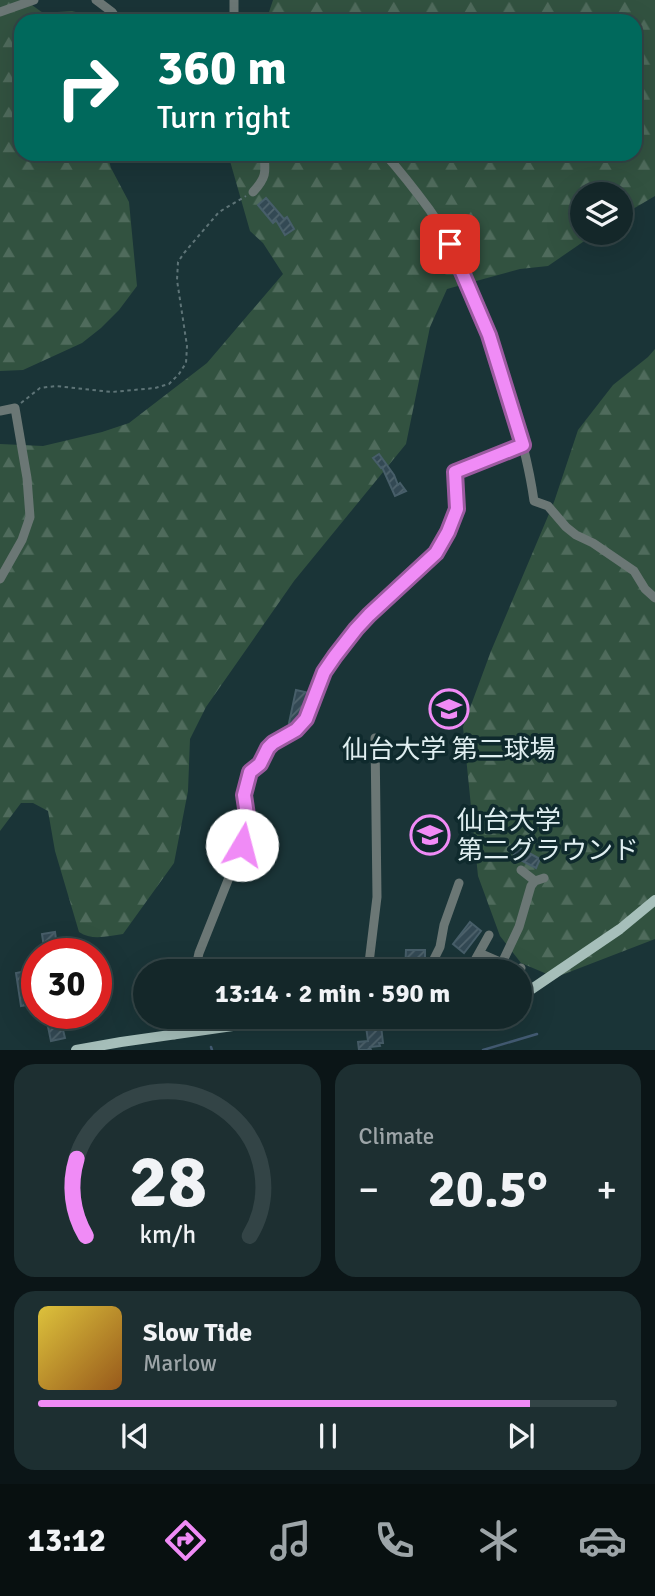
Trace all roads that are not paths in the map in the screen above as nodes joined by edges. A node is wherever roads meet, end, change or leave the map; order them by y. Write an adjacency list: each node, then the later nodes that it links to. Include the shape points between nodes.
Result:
1 (34, 0): 3 (street)
2 (96, 0): 4 (street)
3 (0, 12)
4 (113, 14)
5 (265, 161): 7 (street, via 263,181)
6 (391, 161): 9 (street, via 450,244 489,335)
7 (253, 192)
8 (0, 411): 10 (street, via 15,408 30,517)
9 (523, 445): 11 (street, via 534,501 548,506 576,535 634,571); 18 (street, via 455,472 457,509 436,553 356,629 324,672 306,719 273,743 250,772 242,845)
10 (0, 579)
11 (655, 598)
12 (376, 738): 19 (street, via 377,897)
13 (521, 870): 17 (street, via 540,879 527,895 519,927 502,962)
14 (459, 883): 20 (street)
15 (655, 900): 22 (main road)
16 (489, 935): 17 (street)
17 (479, 954): 21 (street)
18 (198, 959)
19 (369, 959)
20 (434, 959)
21 (476, 959)
22 (532, 989)
23 (177, 1029): 25 (street)
24 (215, 1029): 25 (main road)
25 (174, 1035): 26 (main road)
26 (76, 1050)

